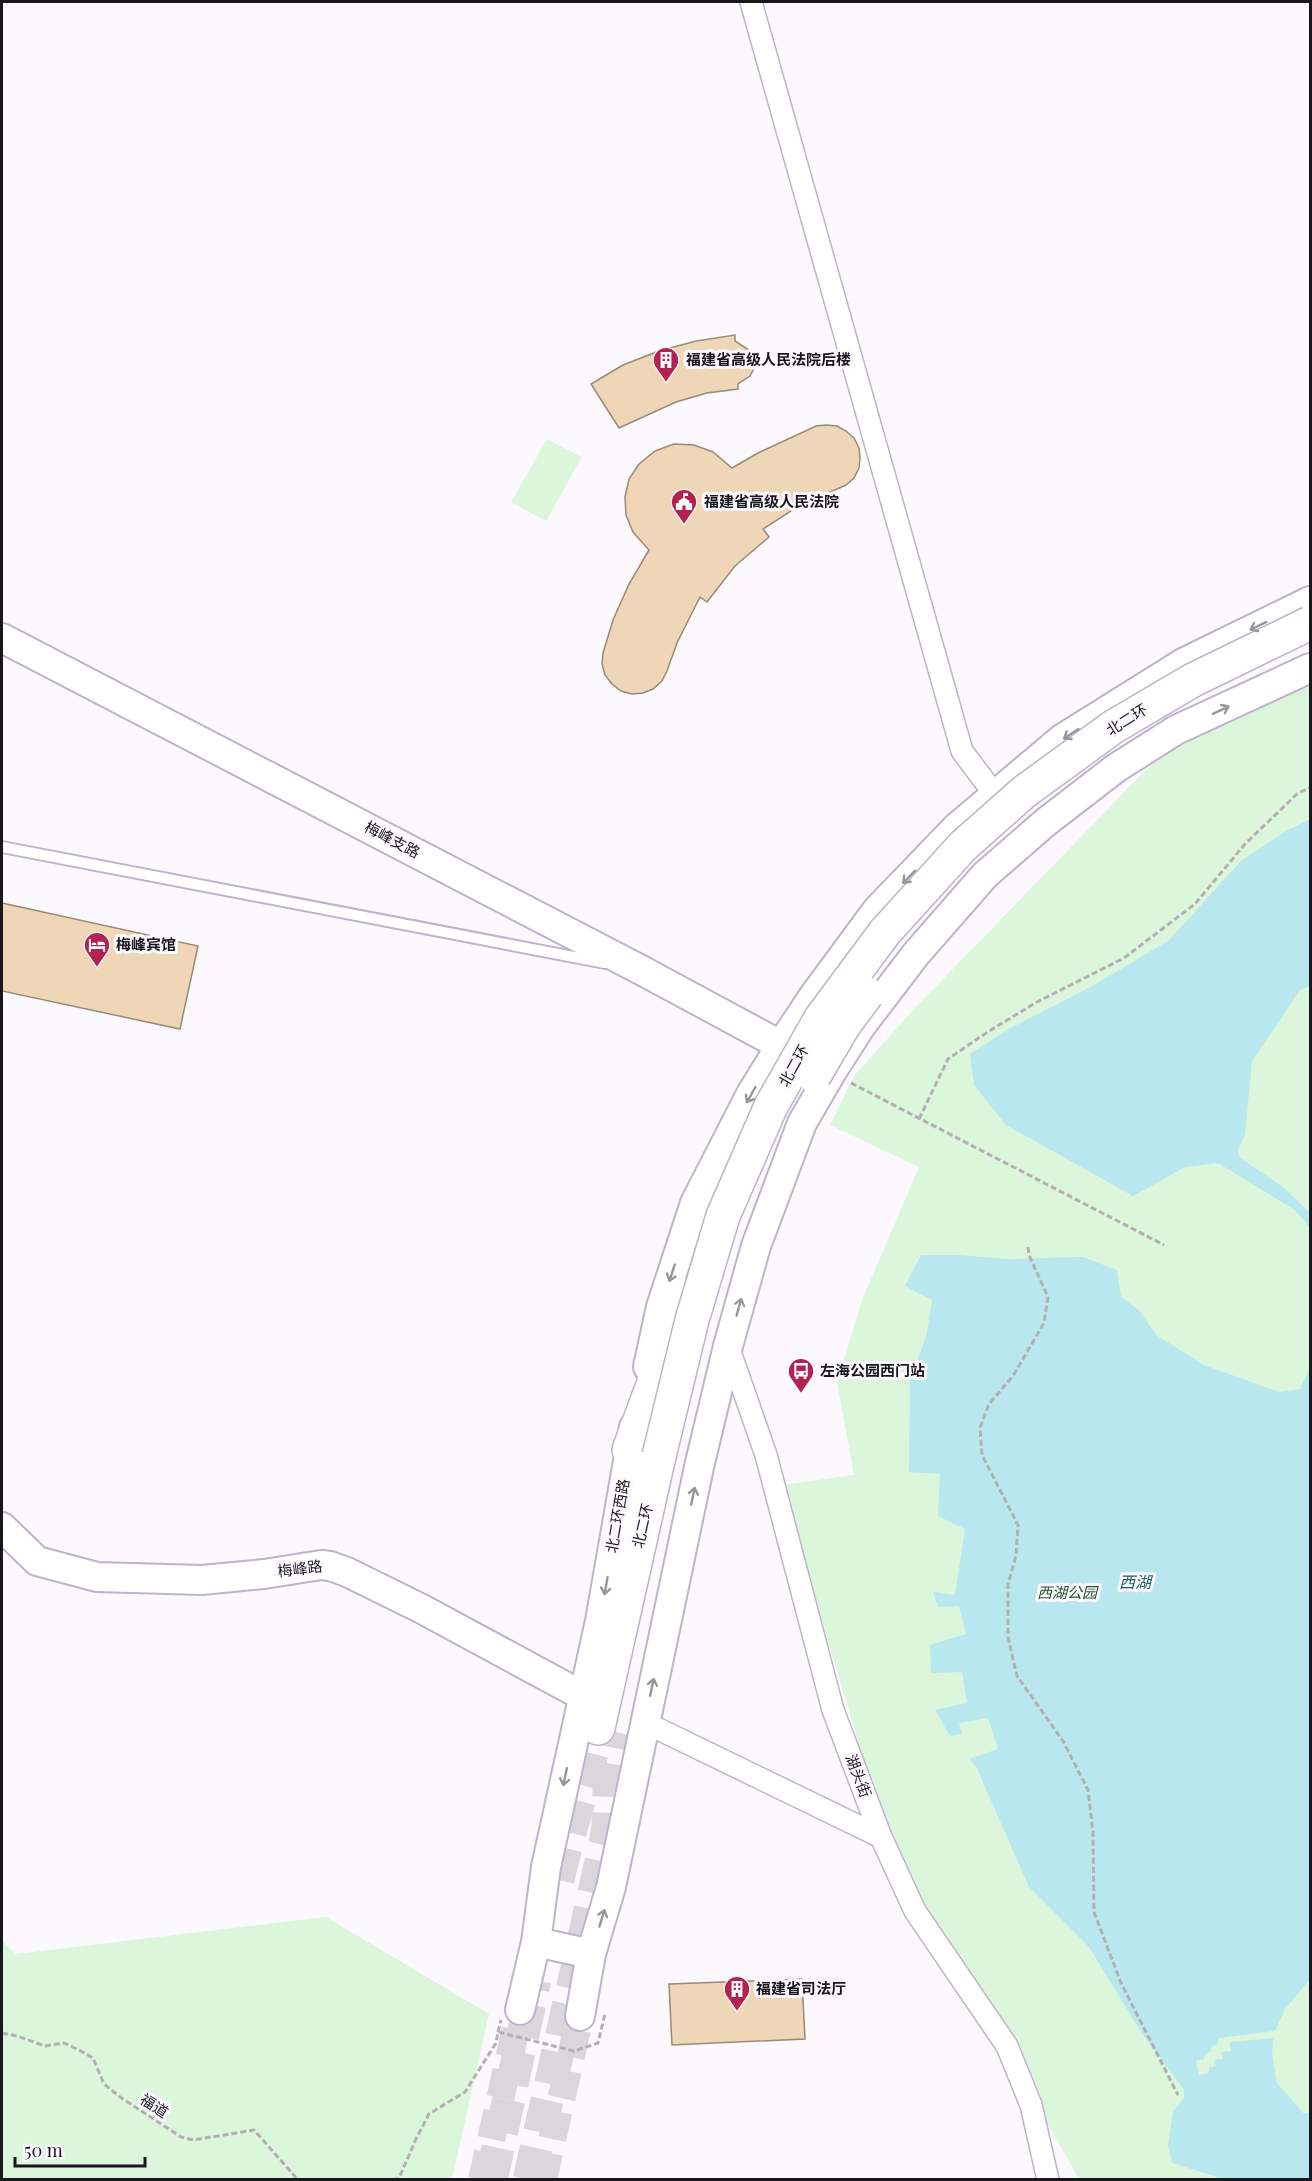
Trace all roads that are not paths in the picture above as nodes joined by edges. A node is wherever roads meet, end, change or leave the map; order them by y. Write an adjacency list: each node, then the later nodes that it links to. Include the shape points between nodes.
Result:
1 (751, 2): 7 (street, via 962,751)
2 (1311, 601): 7 (main road, 北二环西路, one-way to 7, via 1183,663 1063,738)
3 (1311, 623): 12 (highway, 北二环, bridge, via 1193,680 1113,727 1024,792 963,846 885,932 821,1018 771,1106)
4 (2, 638): 9 (main road, 梅峰支路)
5 (1311, 644): 14 (highway, 北二环, bridge, via 1205,696 1037,809 976,861 903,944 844,1025 790,1116 742,1223 711,1326)
6 (1311, 668): 11 (main road, one-way to 6, via 911,960 985,874 1046,822 1116,768 1176,730)
7 (995, 795): 10 (main road, 北二环西路, one-way to 10, via 957,827 878,910)
8 (2, 847): 9 (lane)
9 (641, 970): 10 (main road, 梅峰支路)
10 (781, 1045): 11 (main road); 14 (main road, 北二环西路, one-way to 14, via 750,1094 695,1203 661,1307)
11 (831, 1073): 13 (main road, one-way to 11, via 756,1246 802,1123)
12 (723, 1216): 14 (highway, 北二环, bridge); 14 (highway, bridge, via 673,1331)
13 (728, 1346): 17 (main road, one-way to 13, via 699,1467); 18 (street, 湖头街, via 766,1455 833,1710)
14 (656, 1456): 16 (main road, 北二环西路, one-way to 16, via 600,1621); 17 (highway, 北二环)
15 (2, 1527): 16 (main road, 梅峰路, via 37,1561 97,1577 202,1580 330,1566 422,1609)
16 (583, 1696): 19 (main road, 北二环西路, one-way to 19, via 546,1867)
17 (621, 1728): 18 (street); 20 (main road, one-way to 17, via 611,1887)
18 (881, 1837): 23 (street, 湖头街, via 915,1911 1007,2046 1031,2105)
19 (536, 1942): 20 (main road); 21 (main road, 北二环西路)
20 (591, 1954): 22 (main road)
21 (520, 2010)
22 (593, 2015)
23 (1048, 2180)

